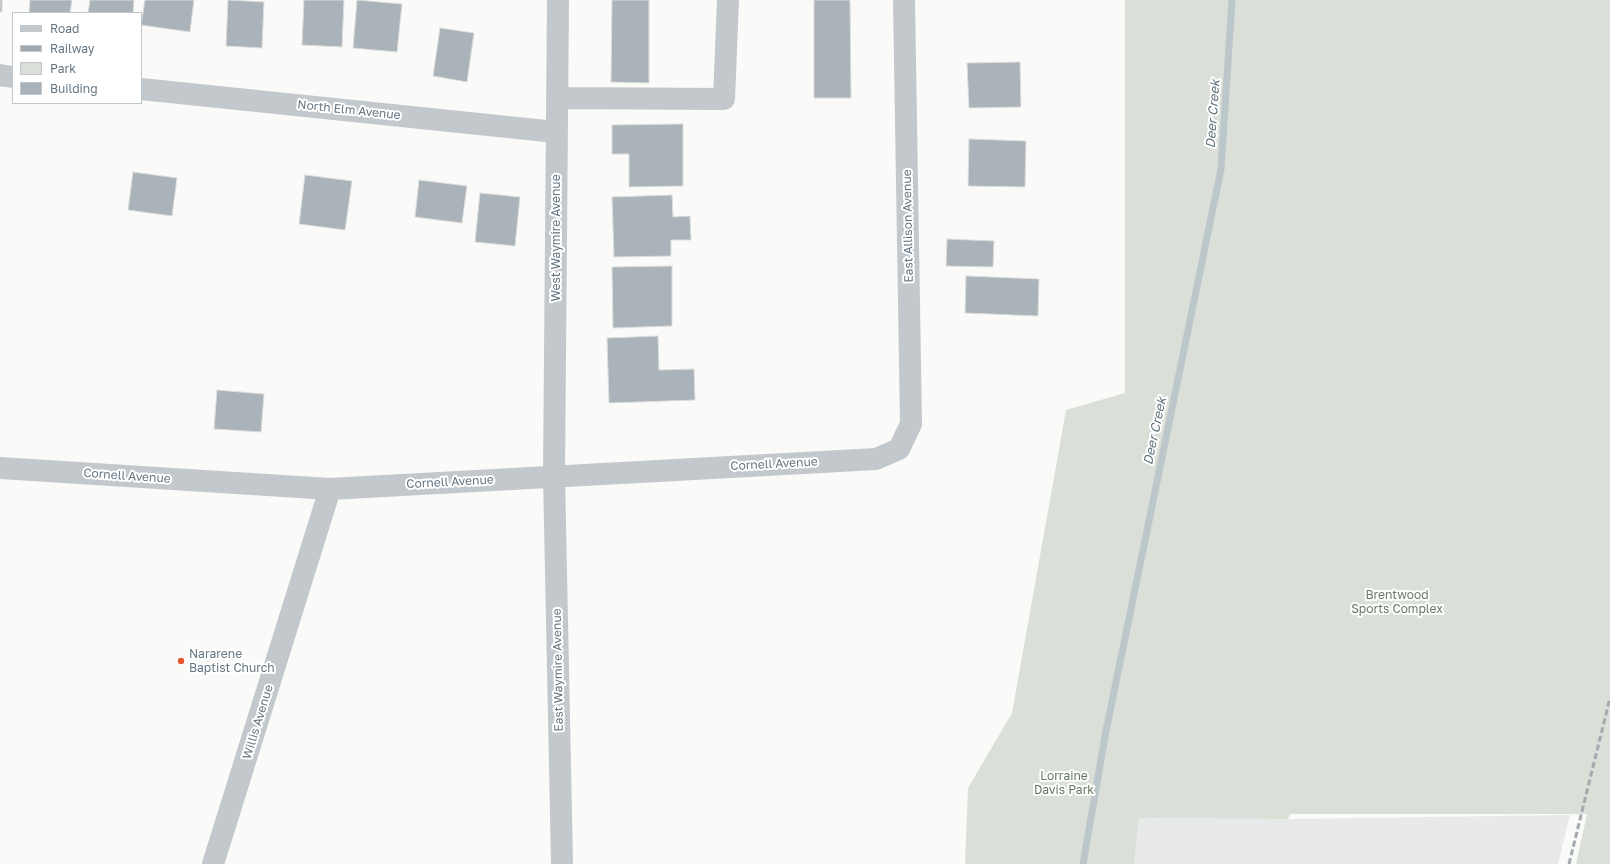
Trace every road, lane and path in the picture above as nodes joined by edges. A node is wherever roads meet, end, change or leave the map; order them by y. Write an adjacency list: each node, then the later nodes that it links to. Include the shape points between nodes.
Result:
1 (558, 0): 7 (street, West Waymire Avenue)
2 (728, 0): 7 (street, via 724,99)
3 (904, 0): 9 (street, East Allison Avenue, via 911,424)
4 (0, 75): 5 (street)
5 (12, 77)
6 (142, 89): 8 (street, North Elm Avenue)
7 (557, 98): 8 (street, West Waymire Avenue)
8 (556, 132): 11 (street, West Waymire Avenue)
9 (899, 450): 11 (street, Cornell Avenue, via 876,459)
10 (0, 468): 12 (street, Cornell Avenue)
11 (554, 475): 12 (street, Cornell Avenue); 14 (street, East Waymire Avenue)
12 (330, 489): 13 (street, Willis Avenue)
13 (213, 864)
14 (562, 864)

